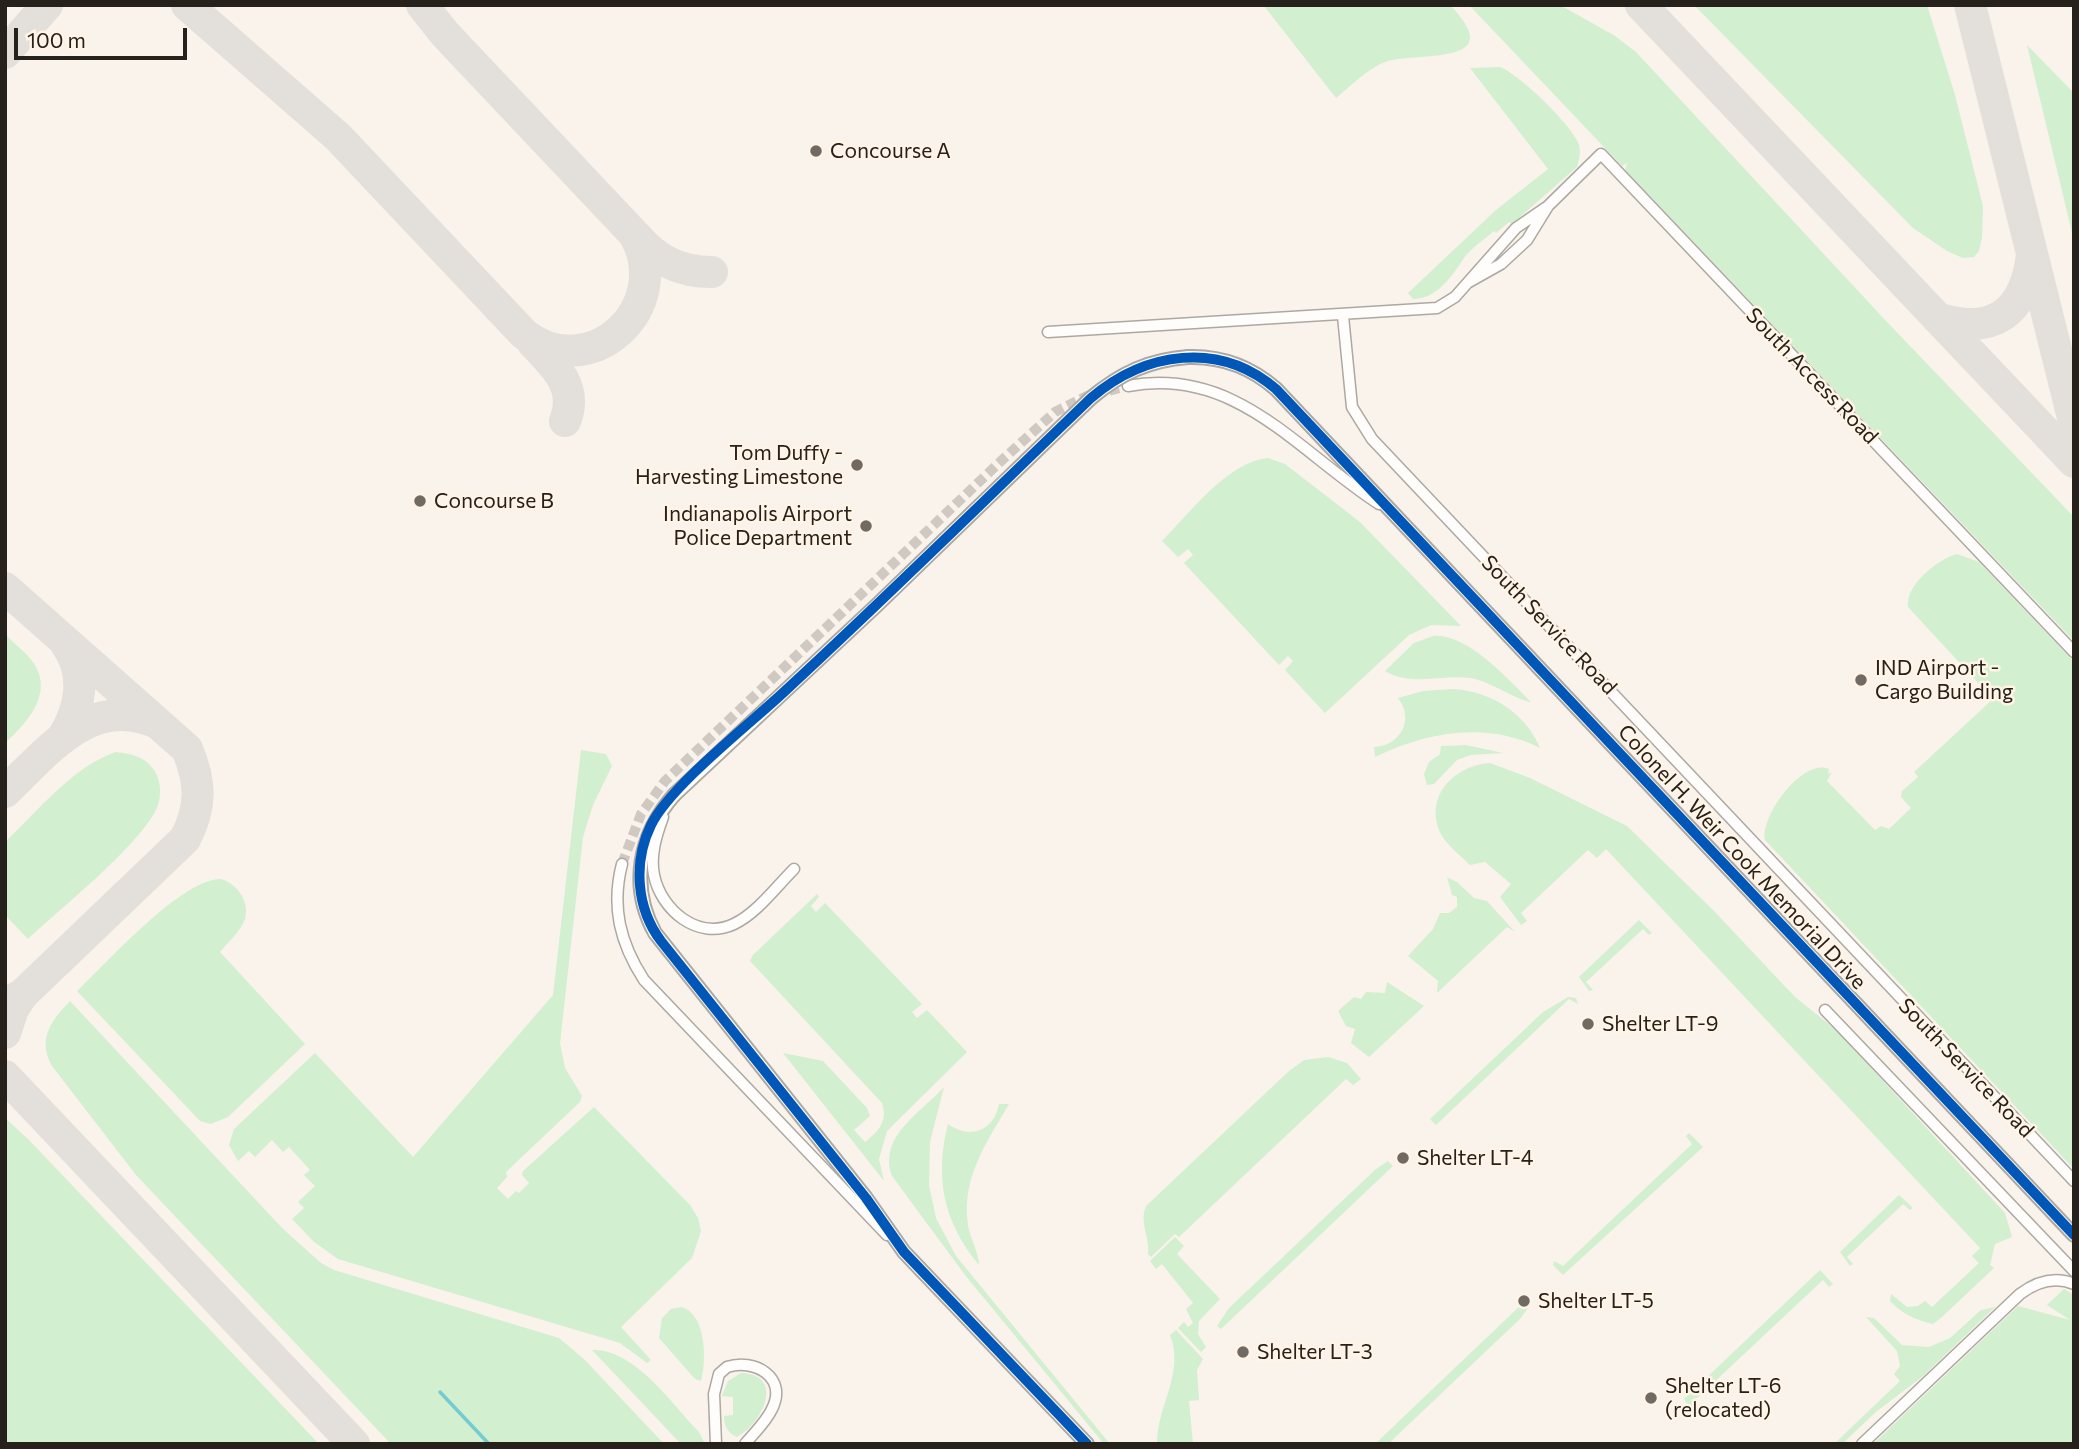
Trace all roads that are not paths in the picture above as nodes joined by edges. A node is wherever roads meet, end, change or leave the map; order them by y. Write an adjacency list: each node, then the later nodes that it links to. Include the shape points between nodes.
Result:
1 (1548, 206): 2 (street, South Access Road, via 1516,228); 2 (street, South Access Road, via 1527,240 1501,264); 7 (street, South Access Road, via 1601,154)
2 (1469, 282): 3 (street, South Access Road, via 1437,308)
3 (1343, 316): 4 (street); 12 (street, South Service Road, via 1352,407 1372,439)
4 (1048, 332)
5 (1128, 386): 6 (street, via 1185,383 1226,395)
6 (1383, 506): 8 (street, Colonel H. Weir Cook Memorial Drive, bridge, via 1266,381 1226,361 1188,357 1139,366 1091,398); 13 (street, Colonel H. Weir Cook Memorial Drive)
7 (2074, 652)
8 (674, 795): 10 (street, via 659,827 653,867 663,900 688,922 710,928 735,923); 14 (street, Colonel H. Weir Cook Memorial Drive, via 652,823 640,866 642,903 661,941)
9 (622, 864): 14 (street, via 616,900 619,926 644,980)
10 (794, 869)
11 (1825, 1010): 15 (street)
12 (2074, 1181)
13 (2074, 1236)
14 (904, 1252): 19 (street)
15 (2074, 1271)
16 (2074, 1284): 20 (street, via 2046,1281 2028,1288)
17 (716, 1444): 18 (street, via 714,1394 719,1374 727,1367 754,1364 770,1376 776,1395 774,1407)
18 (745, 1444)
19 (1087, 1444)
20 (1862, 1444)

